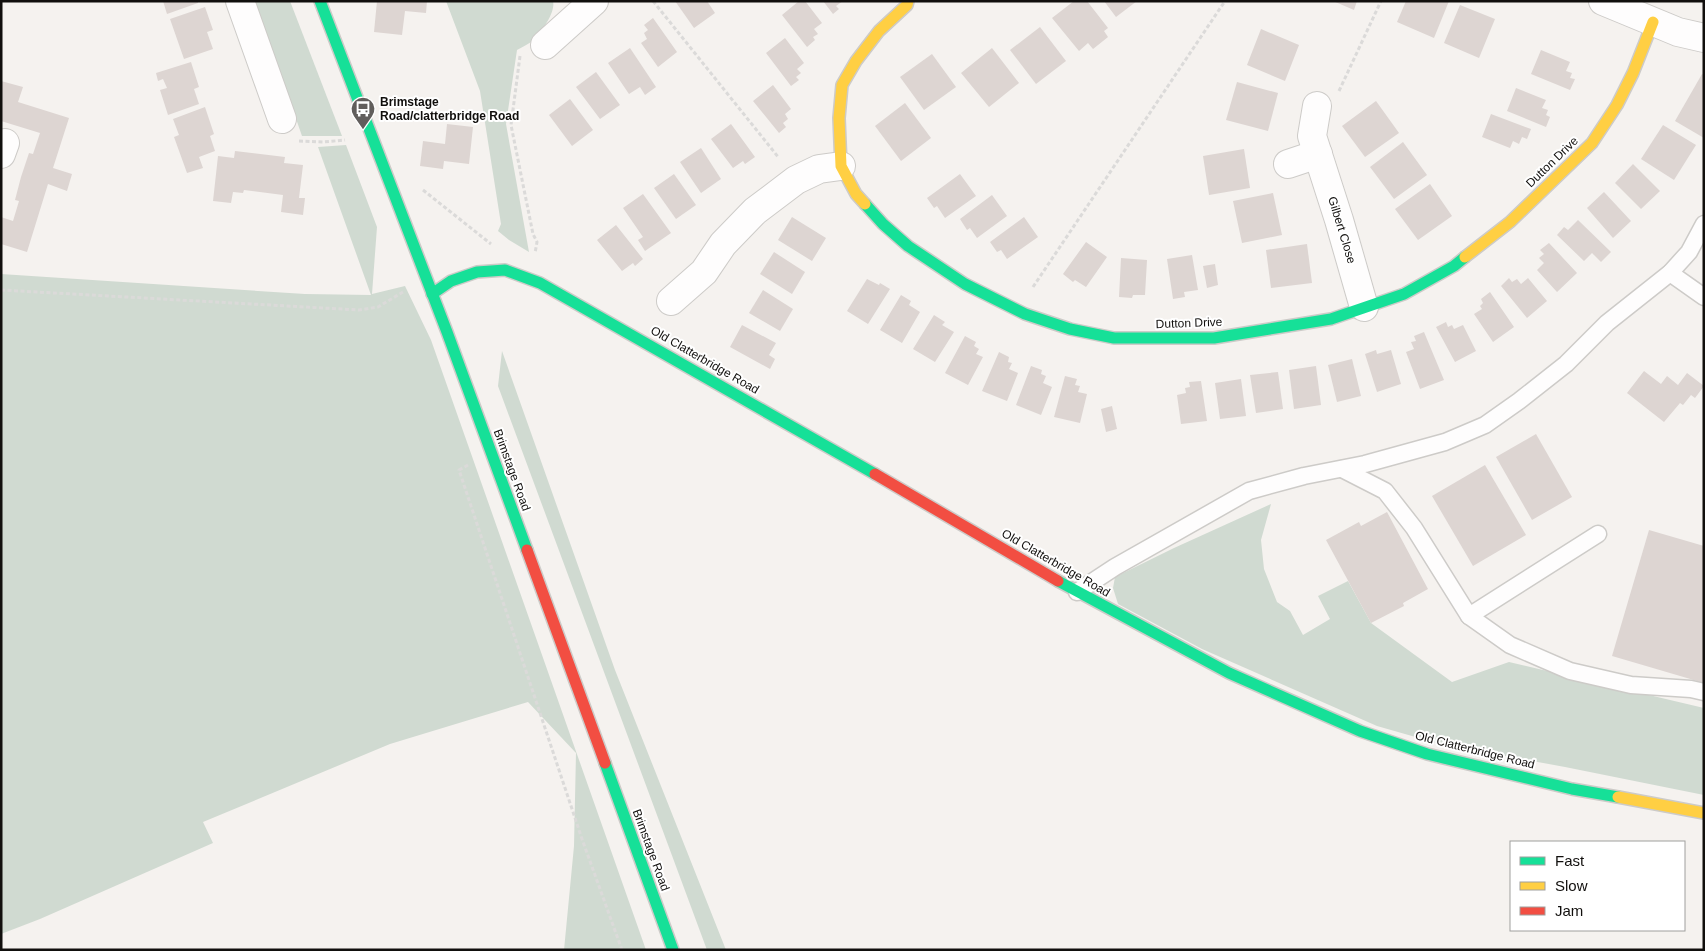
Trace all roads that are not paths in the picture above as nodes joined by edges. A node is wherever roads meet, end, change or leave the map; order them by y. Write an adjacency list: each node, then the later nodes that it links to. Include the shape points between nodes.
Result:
1 (240, 1): 10 (street)
2 (320, 1): 16 (street, Brimstage Road)
3 (908, 1): 13 (street, Dutton Drive, via 879,31 842,85 838,118)
4 (1603, 1): 6 (street)
5 (583, 5): 8 (street)
6 (1653, 22): 7 (street); 19 (street, Dutton Drive, via 1618,105 1592,143 1510,222 1454,266 1404,294)
7 (1704, 38)
8 (545, 45)
9 (1316, 106): 11 (street, Gilbert Close, via 1312,136)
10 (282, 119)
11 (1318, 154): 12 (street); 19 (street, Gilbert Close)
12 (1288, 164)
13 (841, 166): 18 (street, via 796,180 755,211 723,244 710,283); 19 (street, Dutton Drive, via 856,194 908,246 965,284 1025,314 1070,329 1114,338 1214,338 1331,319)
14 (1704, 224): 15 (lane, via 1689,252)
15 (1670, 273): 17 (lane); 20 (lane, via 1607,323 1566,364 1485,425 1445,442)
16 (432, 294): 22 (street, Old Clatterbridge Road, via 451,281 478,272 505,270 536,279); 26 (street, Brimstage Road)
17 (1704, 297)
18 (671, 301)
19 (1364, 307)
20 (1342, 469): 22 (lane, via 1249,491); 23 (lane, via 1385,491 1414,528)
21 (1598, 534): 23 (lane)
22 (1077, 592): 25 (street, Old Clatterbridge Road, via 1229,672 1360,731 1427,754 1572,789)
23 (1469, 616): 24 (lane, via 1510,645 1570,671 1631,685)
24 (1704, 692)
25 (1704, 813)
26 (673, 950)

